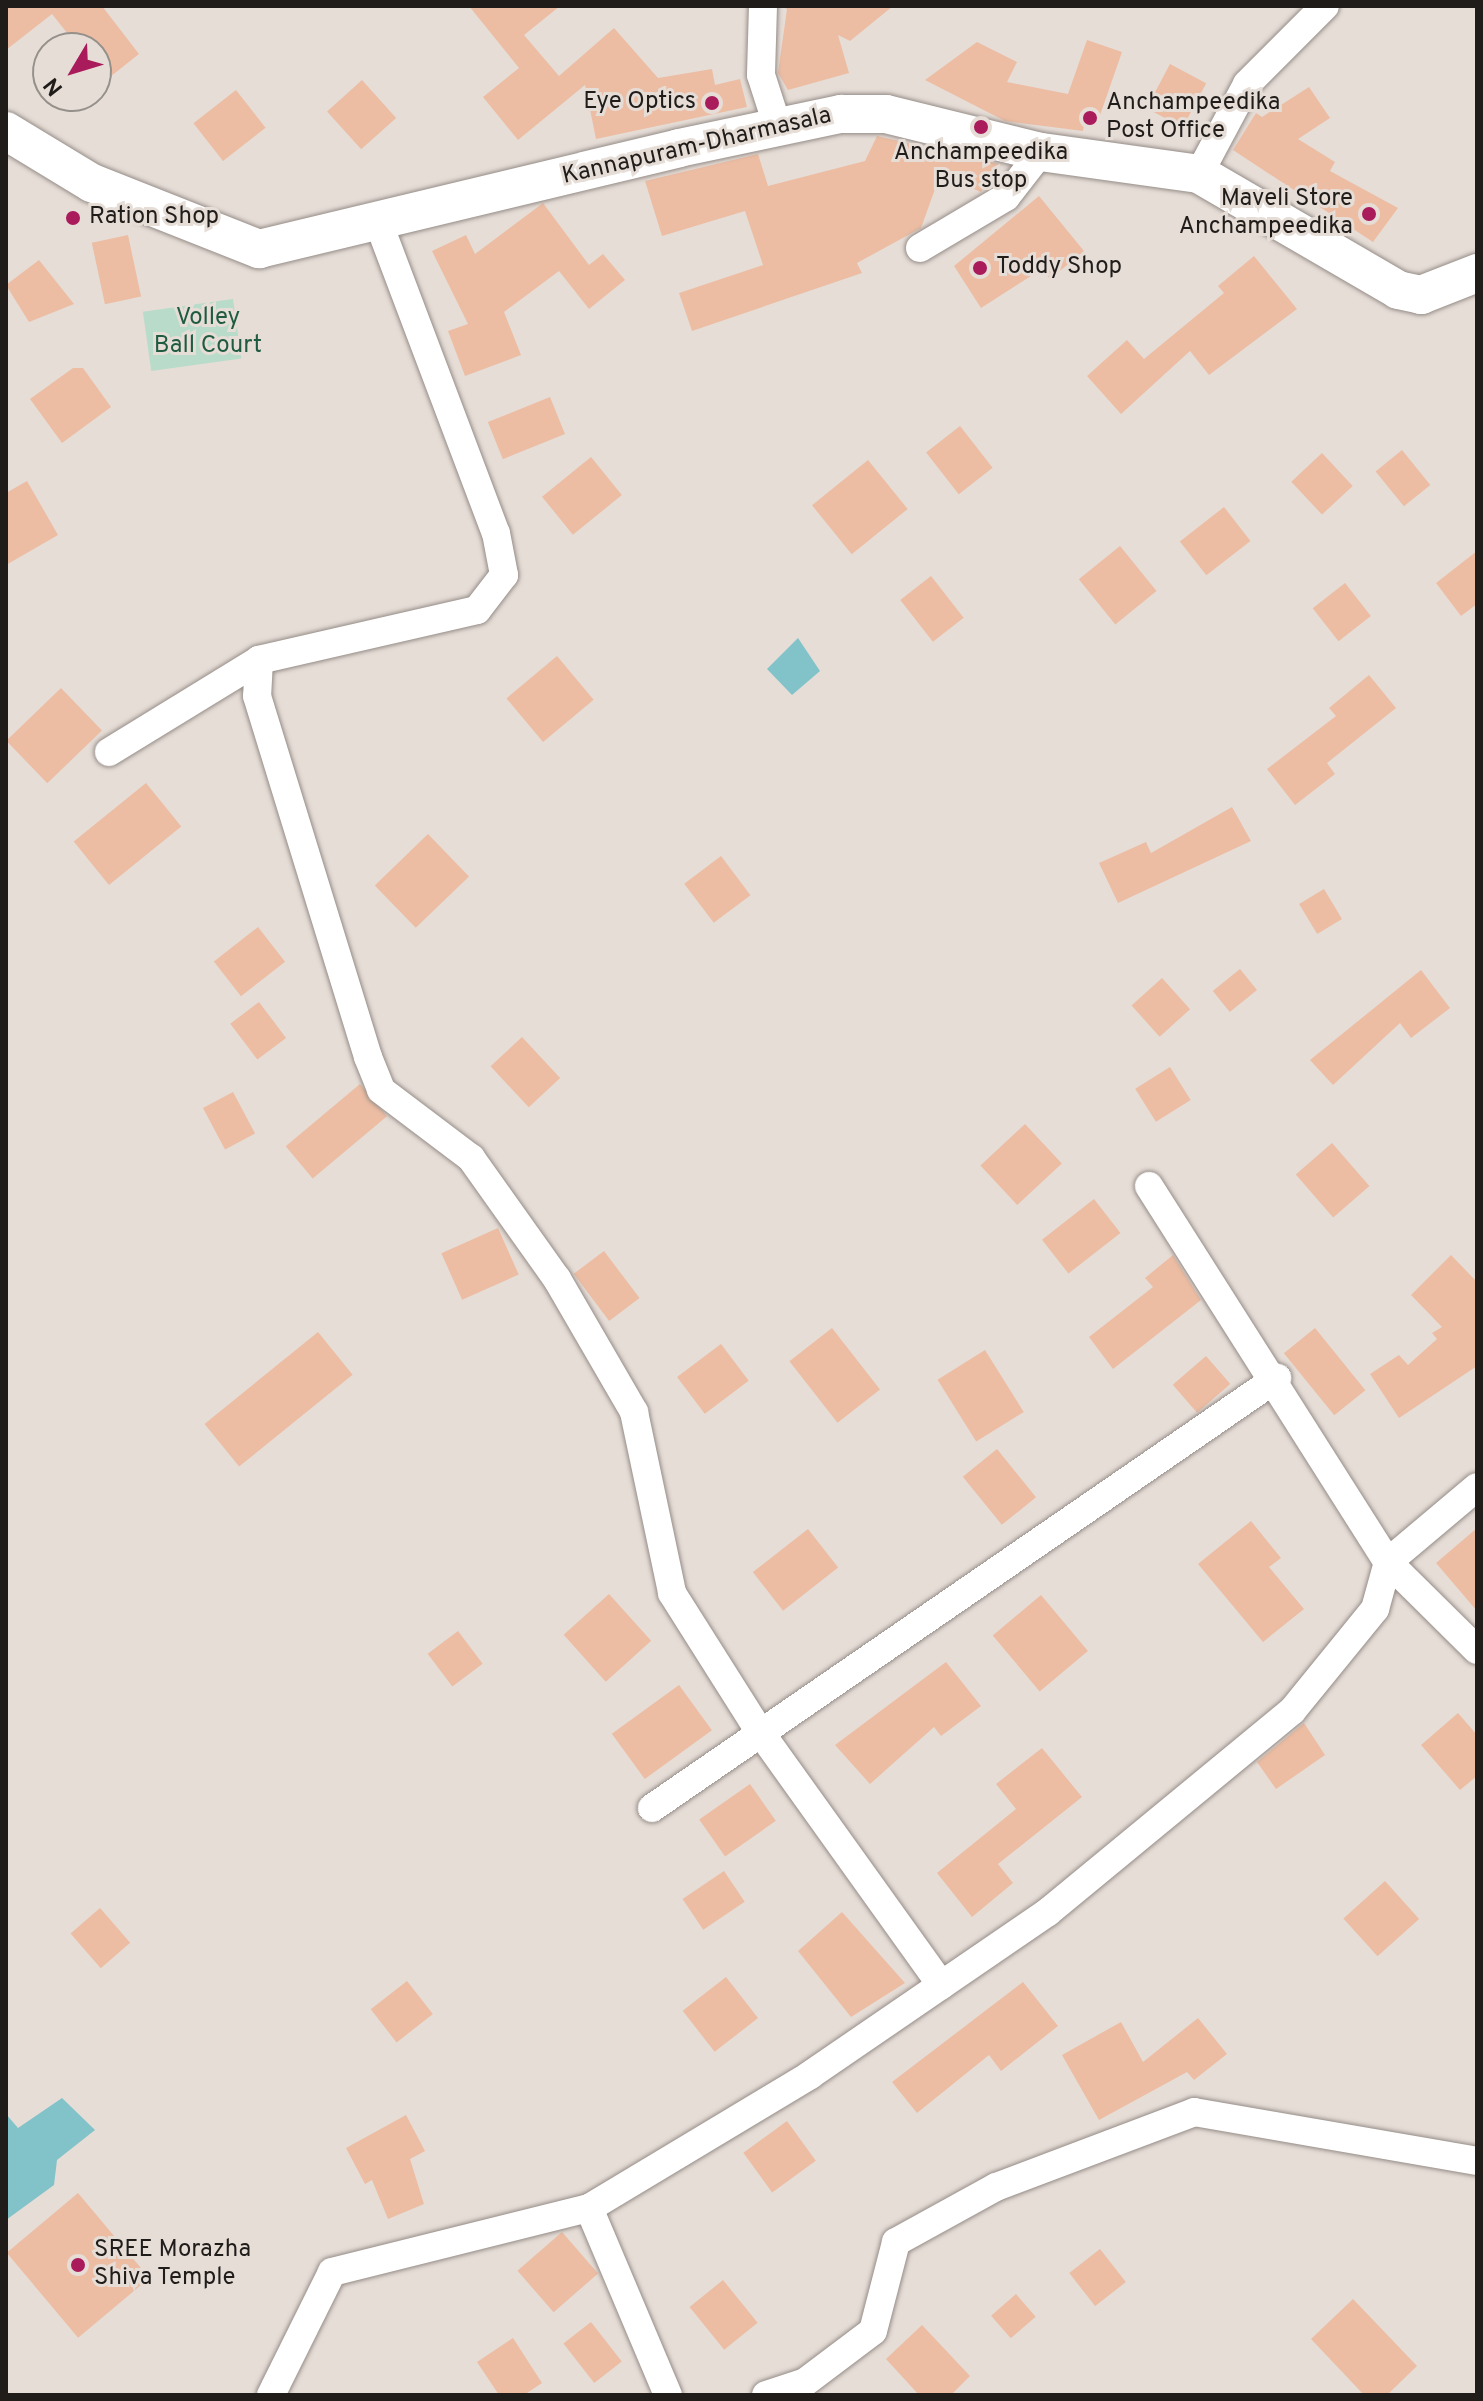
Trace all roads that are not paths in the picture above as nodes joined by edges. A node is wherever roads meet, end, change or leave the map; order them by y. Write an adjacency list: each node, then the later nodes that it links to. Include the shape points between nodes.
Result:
1 (763, 6): 3 (street, via 761,75)
2 (1325, 6): 6 (street, via 1247,84)
3 (778, 128): 5 (main road, Kannapuram-Dharmasala, via 841,114 886,114); 7 (main road, Kannapuram-Dharmasala)
4 (6, 131): 7 (main road, Kannapuram-Dharmasala, via 92,183 259,249)
5 (1041, 152): 6 (main road, Kannapuram-Dharmasala); 8 (street, via 1006,197)
6 (1199, 174): 9 (main road, Kannapuram-Dharmasala, via 1398,290 1421,295)
7 (379, 224): 10 (street, via 496,533 504,575 477,610)
8 (920, 248)
9 (1477, 273)
10 (259, 660): 11 (street); 17 (street, via 257,696 381,1090 471,1158 557,1279 634,1412 672,1593)
11 (109, 752)
12 (1149, 1186): 13 (street)
13 (1277, 1378): 15 (street); 17 (street)
14 (1477, 1487): 15 (street)
15 (1388, 1562): 16 (street); 19 (street, via 1375,1609 1292,1711 1048,1912)
16 (1477, 1650)
17 (758, 1729): 18 (street); 19 (street)
18 (652, 1808)
19 (941, 1985): 21 (street, via 810,2075)
20 (1477, 2161): 24 (street, via 1194,2112 996,2187 896,2242 873,2331 804,2383)
21 (589, 2208): 22 (street, via 332,2272); 23 (street)
22 (271, 2395)
23 (668, 2395)
24 (766, 2395)

